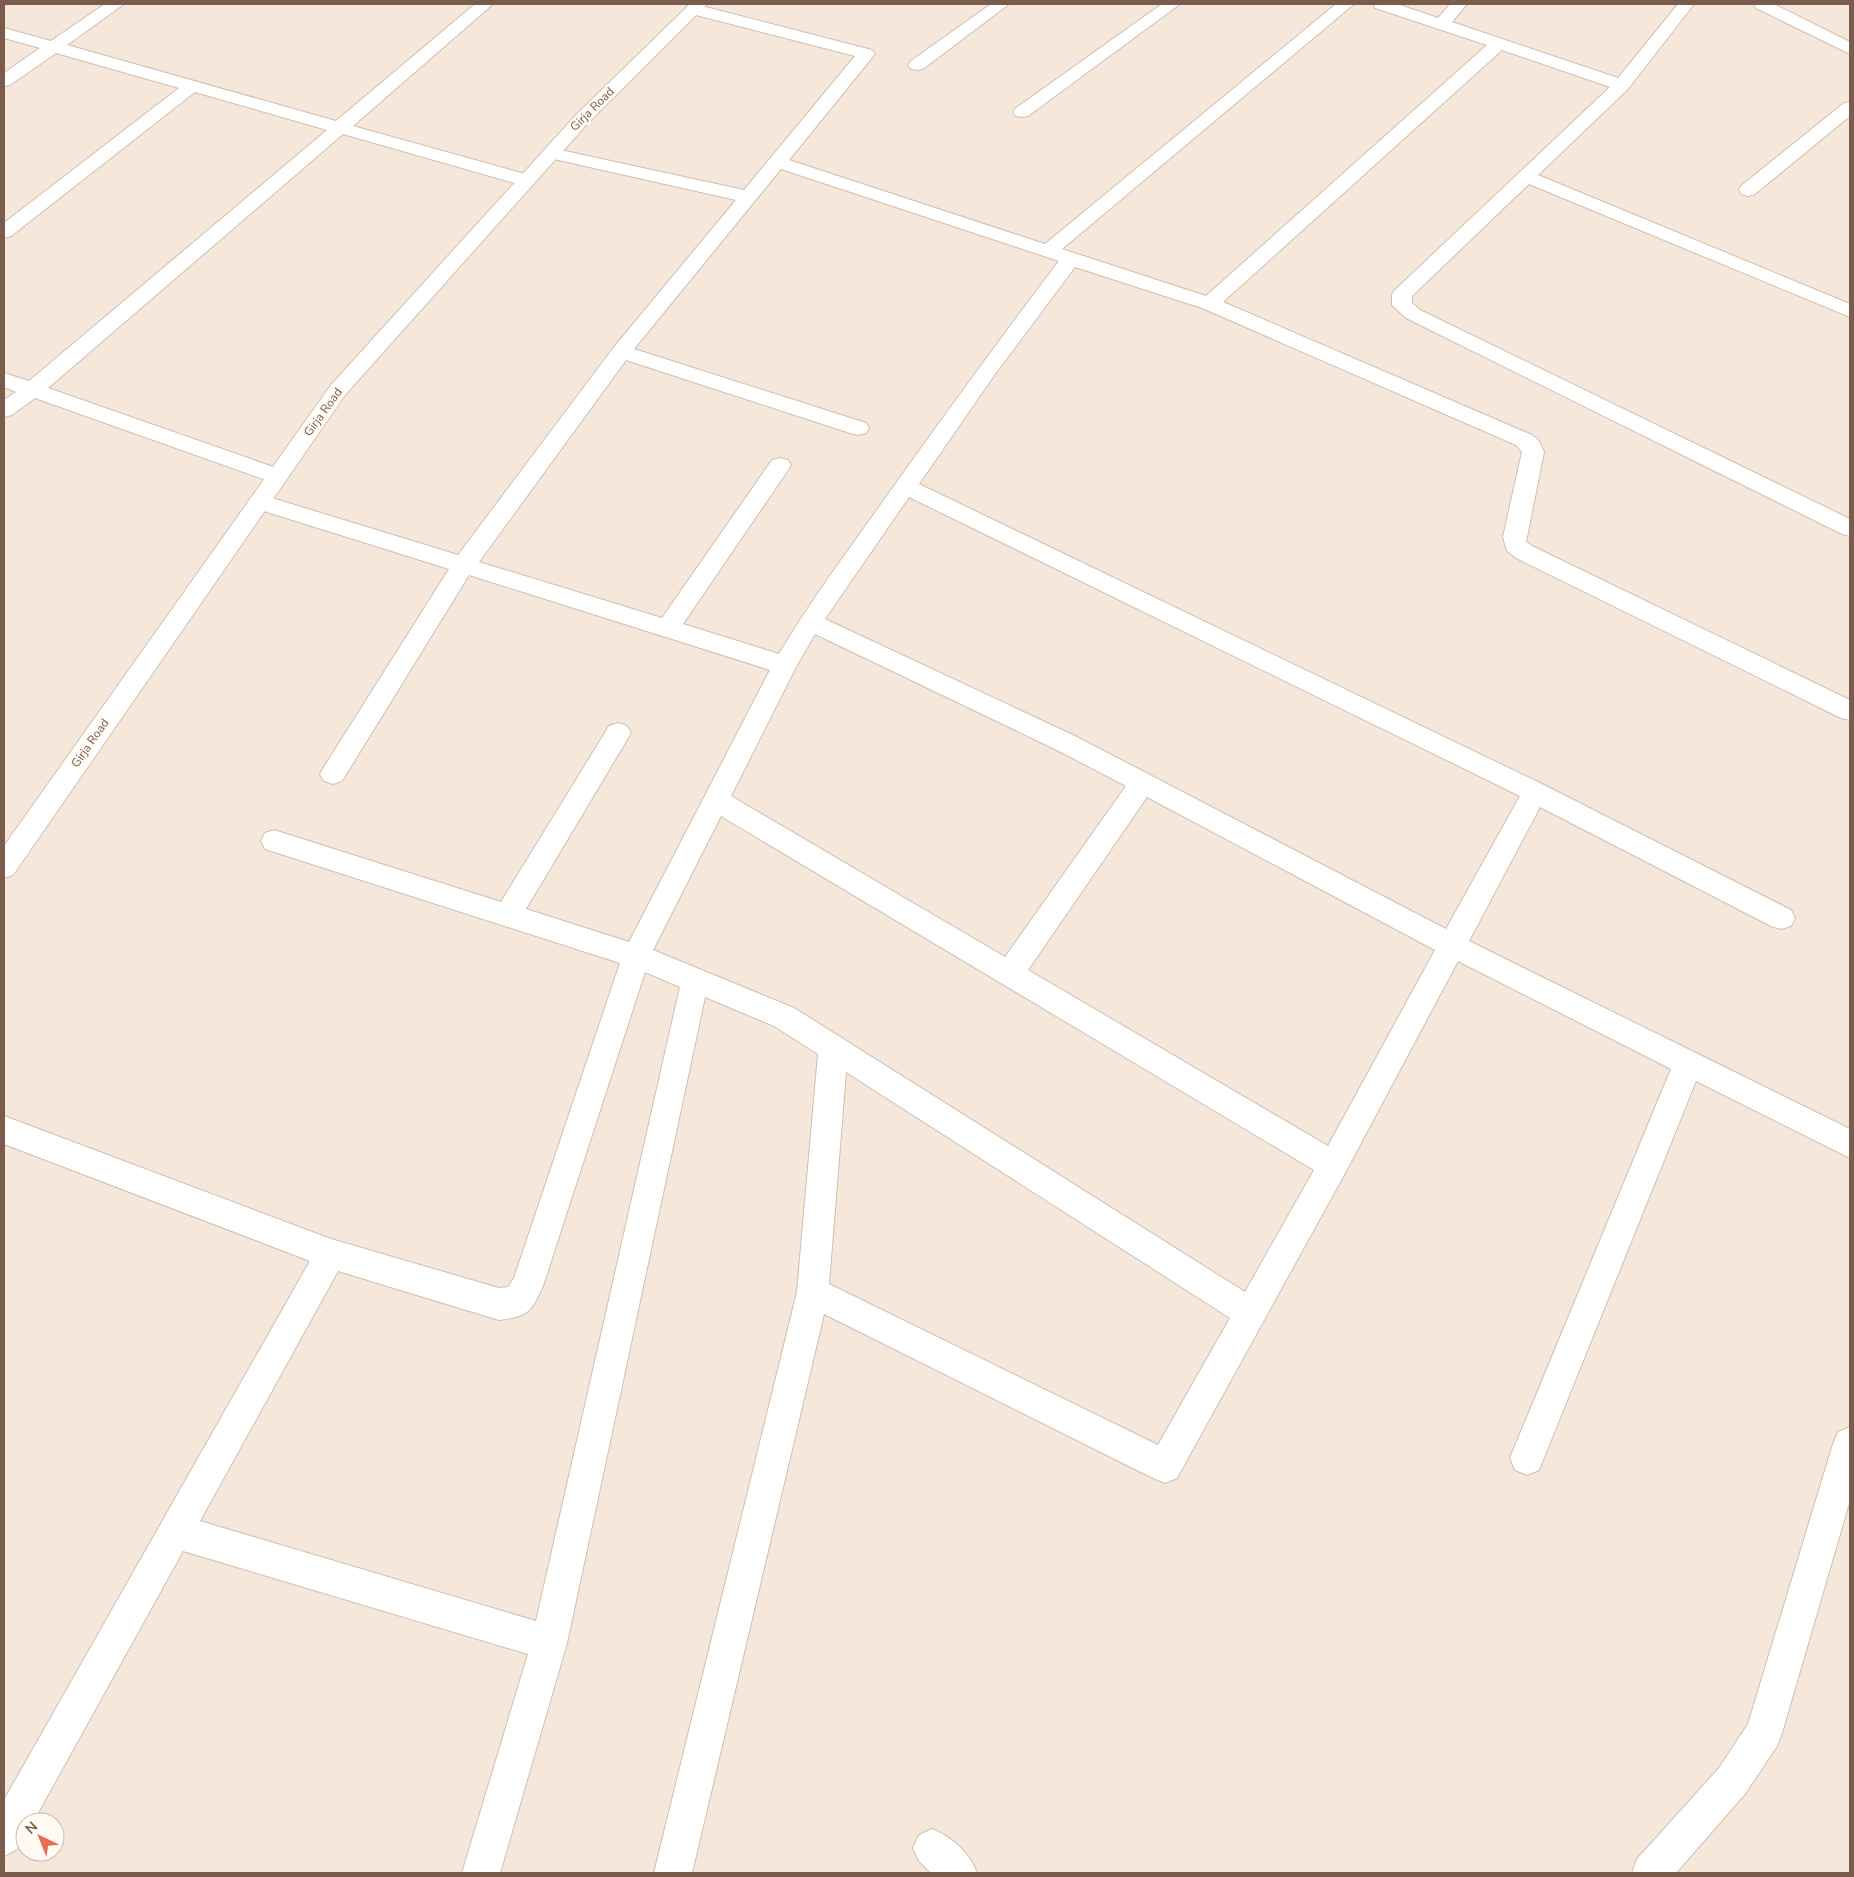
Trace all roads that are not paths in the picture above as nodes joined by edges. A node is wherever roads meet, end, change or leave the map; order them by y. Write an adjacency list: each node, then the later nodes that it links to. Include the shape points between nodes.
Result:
1 (116, 4): 14 (street)
2 (485, 4): 22 (street)
3 (1002, 4): 16 (street)
4 (1172, 4): 21 (street)
5 (1346, 4): 30 (street)
6 (1381, 4): 11 (street)
7 (1459, 4): 11 (street)
8 (1686, 4): 18 (street)
9 (1762, 4): 15 (street)
10 (697, 6): 23 (street, Girja Road, via 582,118); 24 (street, via 866,54)
11 (1441, 24): 13 (street)
12 (4, 33): 14 (street)
13 (1499, 44): 18 (street); 32 (street)
14 (53, 47): 17 (street); 19 (street)
15 (1850, 49)
16 (916, 65)
17 (4, 81)
18 (1622, 85): 25 (street)
19 (192, 86): 22 (street); 29 (street)
20 (1850, 107): 27 (street)
21 (1022, 112)
22 (338, 127): 26 (street); 36 (street)
23 (551, 153): 26 (street, Girja Road); 28 (street)
24 (778, 162): 28 (street); 30 (street)
25 (1526, 176): 33 (street); 43 (street, via 1402,294 1402,305 1413,314)
26 (525, 180): 40 (street, Girja Road, via 338,390)
27 (1748, 190)
28 (749, 197): 34 (street)
29 (4, 232)
30 (1047, 252): 31 (street)
31 (1071, 259): 32 (street); 41 (street)
32 (1209, 304): 48 (street, via 1524,440 1533,452 1514,537 1515,545)
33 (1850, 311)
34 (621, 352): 38 (street); 44 (street)
35 (4, 380): 36 (street)
36 (32, 390): 37 (street); 40 (street)
37 (4, 410)
38 (858, 428)
39 (780, 465): 46 (street)
40 (278, 476): 42 (street, Girja Road)
41 (905, 486): 45 (street); 52 (street)
42 (259, 502): 44 (street); 55 (street, Girja Road)
43 (1850, 528)
44 (463, 566): 46 (street); 50 (street)
45 (810, 622): 47 (street); 51 (street, via 1068,744)
46 (667, 629): 47 (street)
47 (785, 665): 53 (street)
48 (1850, 711)
49 (618, 732): 56 (street)
50 (333, 774)
51 (1142, 784): 58 (street); 60 (street)
52 (1535, 792): 57 (street); 58 (street)
53 (716, 800): 59 (street); 60 (street)
54 (274, 842): 56 (street)
55 (4, 867)
56 (508, 915): 59 (street)
57 (1781, 918)
58 (1452, 945): 63 (street); 66 (street)
59 (636, 956): 61 (street); 67 (street, via 527,1286 517,1302 500,1304)
60 (1009, 974): 66 (street)
61 (695, 980): 62 (street, via 784,1017); 73 (street)
62 (833, 1047): 68 (street); 69 (street)
63 (1688, 1064): 65 (street); 71 (street)
64 (4, 1130): 67 (street)
65 (1850, 1144)
66 (1333, 1166): 69 (street)
67 (331, 1254): 72 (street)
68 (813, 1292): 69 (street, via 1165,1466); 76 (street)
69 (1250, 1313)
70 (1850, 1444): 77 (street, via 1764,1733 1732,1781)
71 (1527, 1458)
72 (175, 1532): 73 (street); 74 (street)
73 (548, 1643): 75 (street)
74 (4, 1838)
75 (480, 1873)
76 (673, 1873)
77 (1651, 1873)

